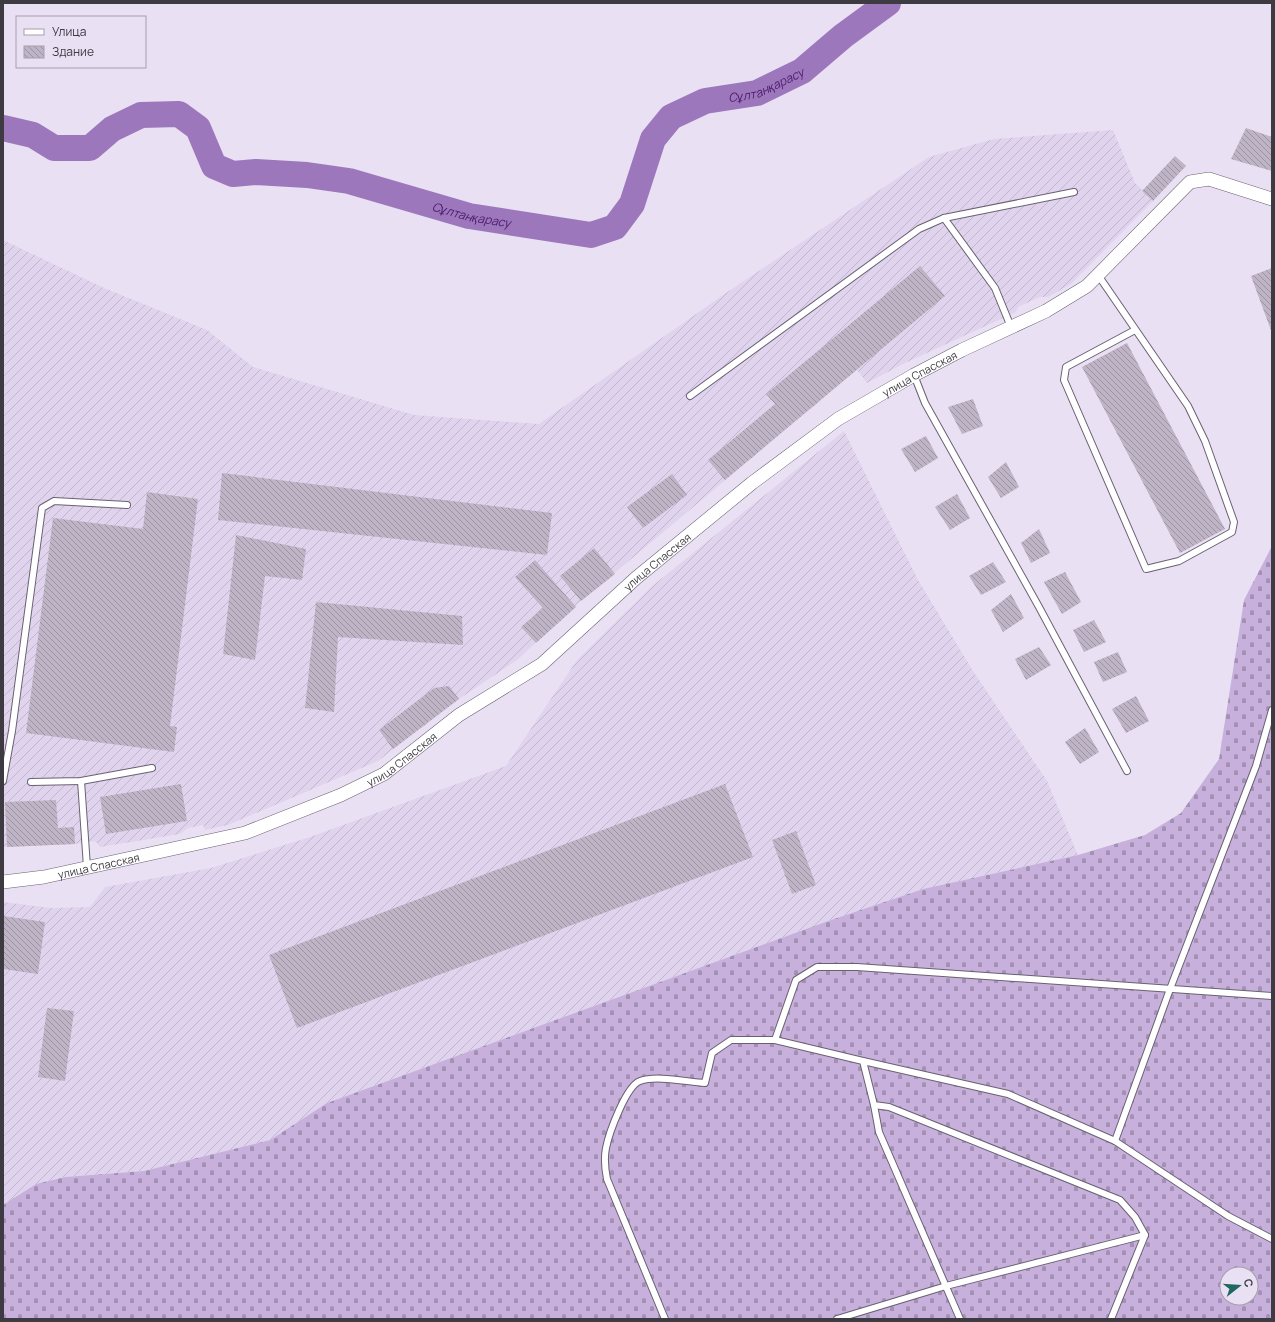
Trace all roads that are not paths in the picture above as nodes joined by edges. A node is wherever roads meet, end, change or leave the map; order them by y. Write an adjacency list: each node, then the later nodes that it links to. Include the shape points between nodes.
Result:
1 (1074, 192): 3 (lane)
2 (1272, 199): 4 (street, улица Спасская, via 1208,179 1190,182)
3 (944, 218): 5 (lane, via 995,288); 8 (lane, via 919,229)
4 (1098, 275): 5 (street, улица Спасская, via 1087,286 1046,311); 6 (lane)
5 (1011, 327): 7 (street, улица Спасская)
6 (1135, 330): 6 (lane, via 1188,406 1205,441 1234,522 1232,532 1186,558 1146,570 1064,380 1066,367)
7 (914, 375): 12 (lane, via 925,403); 16 (street, улица Спасская, via 838,419 752,483 636,578 542,664 459,715 384,774 341,795 245,833)
8 (690, 396)
9 (127, 506): 13 (lane, via 54,501 42,508)
10 (1272, 710): 18 (lane, via 1256,766)
11 (152, 768): 14 (lane)
12 (1127, 771)
13 (3, 781)
14 (80, 781): 15 (lane); 16 (lane)
15 (31, 782)
16 (87, 867): 17 (street, улица Спасская, via 44,877)
17 (3, 882)
18 (1170, 989): 19 (lane); 20 (lane, via 923,971 816,967 796,980); 23 (lane)
19 (1272, 996)
20 (775, 1040): 21 (lane); 27 (lane, via 731,1040 712,1053 705,1083 652,1079 639,1081 628,1091 618,1116 606,1148 607,1179)
21 (863, 1061): 22 (lane); 23 (lane, via 1008,1094)
22 (874, 1105): 24 (lane, via 889,1107 1120,1200 1135,1217); 26 (lane, via 879,1132)
23 (1115, 1140): 25 (lane, via 1228,1216)
24 (1145, 1235): 26 (lane); 30 (lane)
25 (1272, 1240)
26 (946, 1286): 28 (lane); 29 (lane)
27 (665, 1319)
28 (837, 1319)
29 (960, 1319)
30 (1111, 1319)

